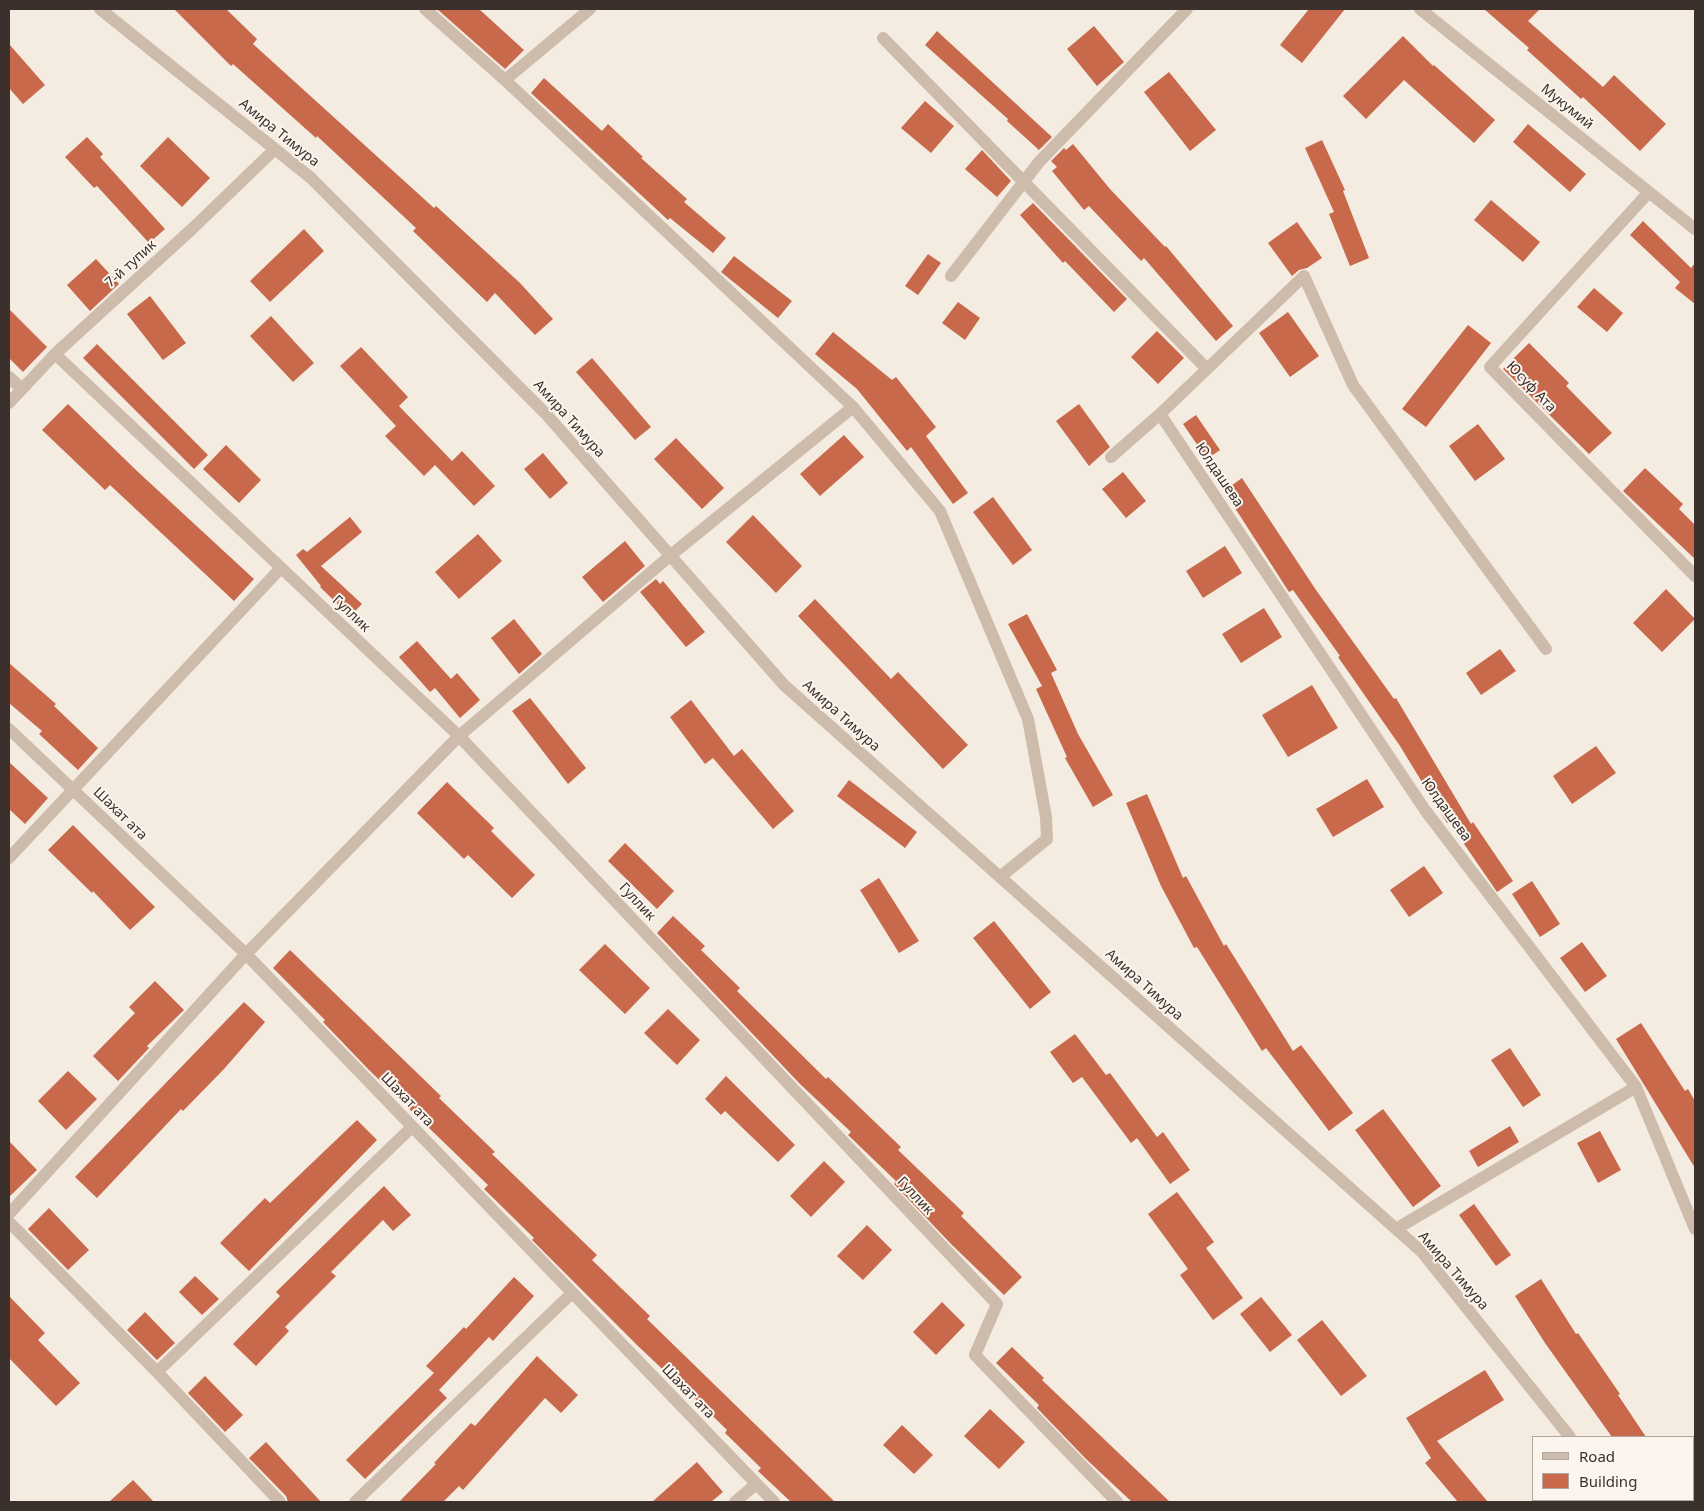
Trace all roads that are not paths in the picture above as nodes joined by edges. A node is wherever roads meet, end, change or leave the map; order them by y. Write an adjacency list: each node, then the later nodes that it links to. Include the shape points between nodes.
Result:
1 (100, 9): 8 (street, Амира Тимура)
2 (425, 9): 7 (street)
3 (590, 9): 7 (street)
4 (1187, 9): 9 (street, via 1039,162)
5 (1420, 9): 10 (street, Мукумий)
6 (883, 38): 9 (street)
7 (505, 80): 18 (street)
8 (274, 149): 13 (street, 7-й тупик); 21 (street, Амира Тимура, via 311,178 546,414)
9 (1024, 182): 12 (street); 14 (street)
10 (1649, 192): 11 (street, Мукумий); 23 (street, Юсуф Ата, via 1490,367)
11 (1695, 228)
12 (951, 276)
13 (55, 354): 16 (street, 7-й тупик); 22 (street, Гуллик)
14 (1207, 369): 19 (street); 24 (street, via 1304,276 1353,385)
15 (9, 377): 16 (street)
16 (22, 389): 17 (street, 7-й тупик)
17 (9, 404)
18 (853, 407): 21 (street); 29 (street, via 940,510 1028,720 1046,816 1047,839)
19 (1160, 414): 20 (street); 31 (street, Юлдашева, via 1426,810)
20 (1112, 456)
21 (670, 556): 26 (street); 29 (street, Амира Тимура, via 784,685)
22 (280, 569): 26 (street, Гуллик); 27 (street)
23 (1695, 576)
24 (1546, 649)
25 (9, 729): 27 (street, Шахат ата)
26 (459, 736): 30 (street); 45 (street, Гуллик, via 997,1304 975,1355)
27 (73, 790): 28 (street); 30 (street, Шахат ата)
28 (9, 858)
29 (1000, 877): 36 (street, Амира Тимура)
30 (246, 954): 32 (street, Шахат ата); 33 (street)
31 (1636, 1087): 35 (street, Юлдашева); 36 (street)
32 (412, 1127): 37 (street, Шахат ата); 38 (street)
33 (9, 1214)
34 (9, 1222): 38 (street)
35 (1695, 1229)
36 (1396, 1230): 39 (street, Амира Тимура, via 1422,1252)
37 (572, 1293): 40 (street, Шахат ата); 42 (street)
38 (157, 1372): 41 (street)
39 (1569, 1436)
40 (756, 1484): 43 (street); 44 (street, Шахат ата)
41 (280, 1502)
42 (356, 1502)
43 (735, 1502)
44 (774, 1502)
45 (1117, 1502)

